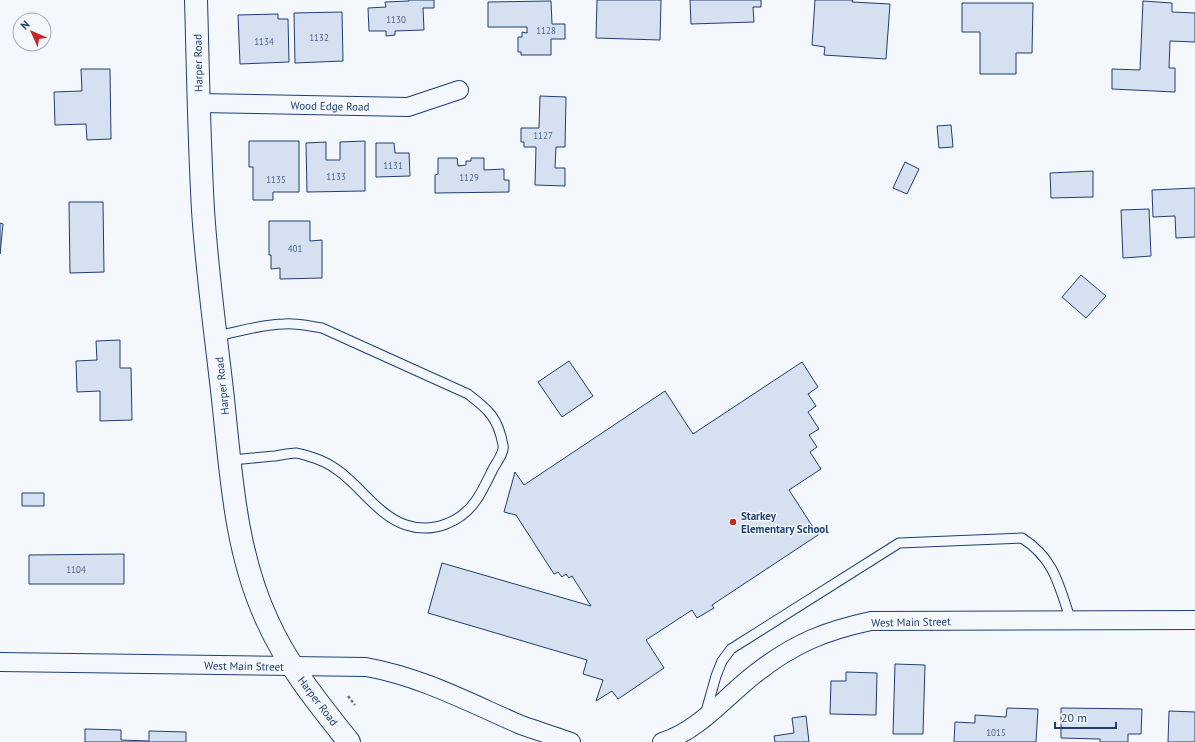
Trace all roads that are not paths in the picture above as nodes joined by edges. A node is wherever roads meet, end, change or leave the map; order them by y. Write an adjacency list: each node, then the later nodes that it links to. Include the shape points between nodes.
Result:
1 (196, 0): 3 (main road, Harper Road)
2 (459, 90): 3 (street, Wood Edge Road, via 408,107)
3 (199, 103): 4 (main road, Harper Road, via 203,210)
4 (216, 336): 5 (main road, Harper Road); 5 (lane, via 269,325 300,324 322,328 468,394 495,418 504,448 477,499 466,512 442,526 423,528 407,526 391,518 347,477 318,459 296,453)
5 (230, 460): 9 (main road, Harper Road, via 241,538 252,580 266,619)
6 (1195, 620): 7 (street, West Main Street)
7 (1071, 621): 10 (street, West Main Street, via 871,621 845,626 821,634 776,659 754,674); 10 (lane, via 1054,572 1034,546 1022,538 899,543 731,649 722,661 716,676)
8 (0, 662): 9 (street, West Main Street)
9 (293, 667): 11 (main road, Harper Road); 12 (street, West Main Street, via 383,670 429,684 522,725)
10 (704, 718): 13 (street, West Main Street, via 670,740)
11 (349, 742)
12 (571, 742)
13 (662, 742)

